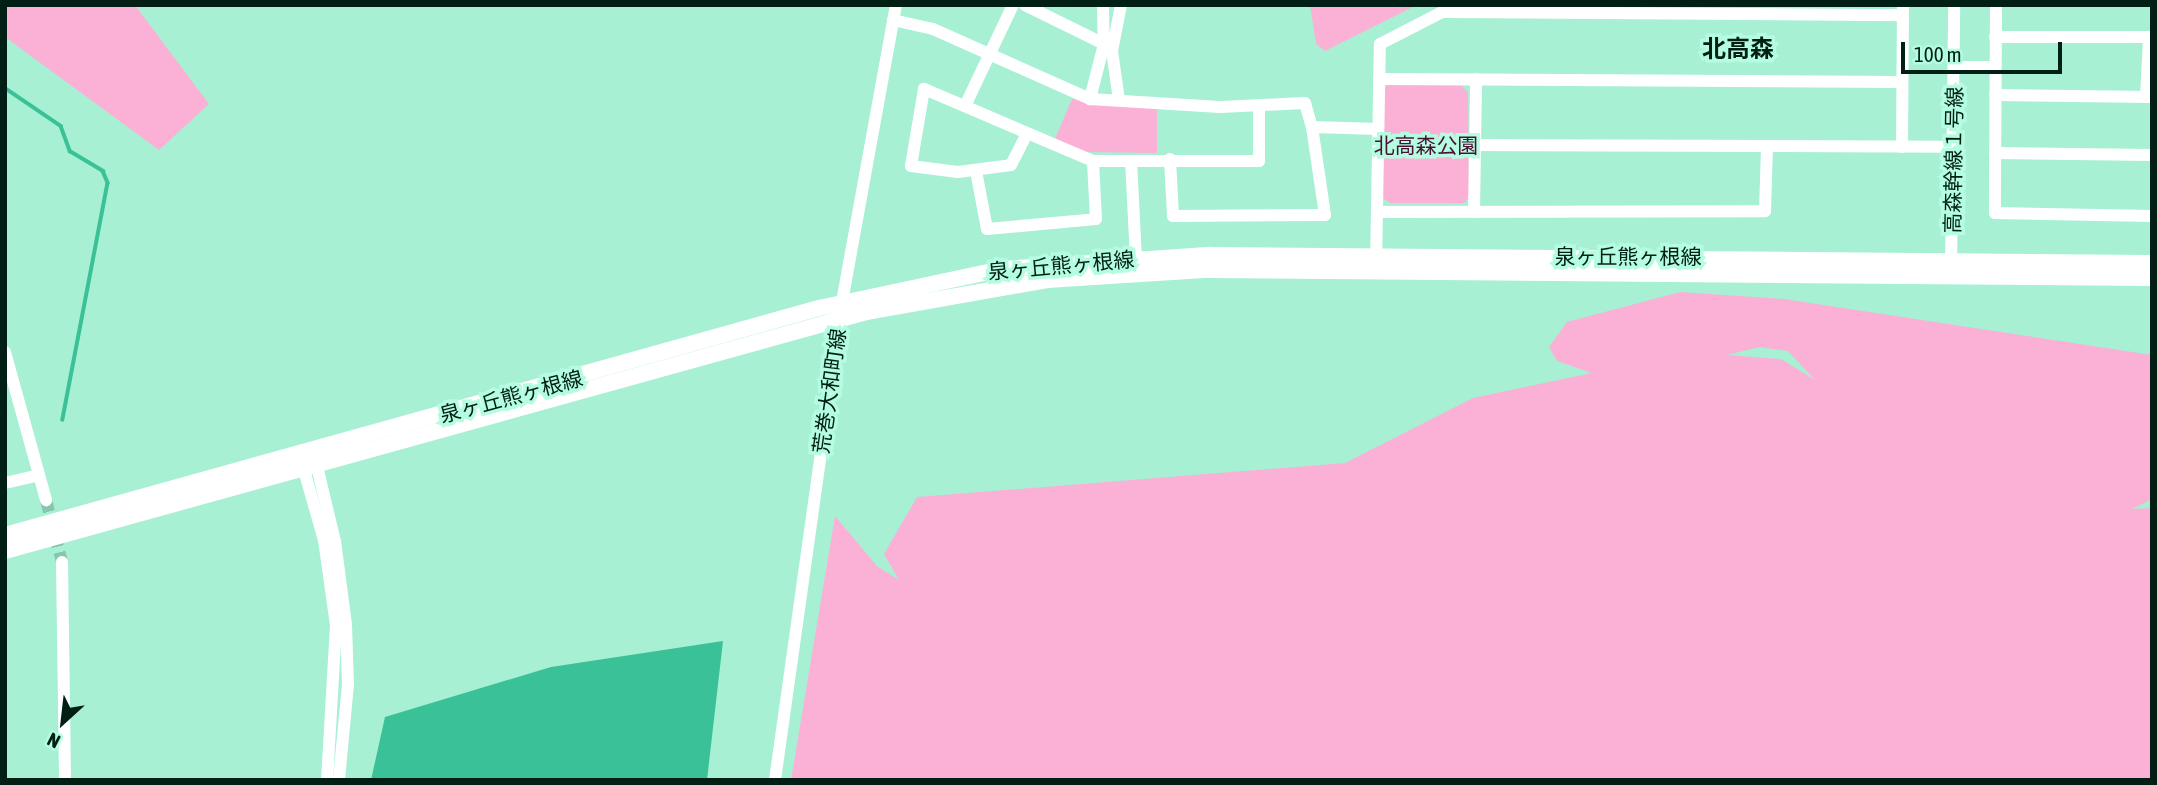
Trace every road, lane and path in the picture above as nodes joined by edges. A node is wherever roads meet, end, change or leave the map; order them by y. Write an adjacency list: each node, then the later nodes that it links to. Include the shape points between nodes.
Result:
1 (896, 5): 10 (street, 荒巻大和町線)
2 (1013, 5): 14 (street)
3 (1025, 5): 13 (street)
4 (1104, 5): 13 (street)
5 (1121, 5): 23 (street, via 1112,51)
6 (1954, 5): 15 (street, 高森幹線１号線)
7 (1996, 5): 11 (street)
8 (1449, 9): 9 (street); 17 (street, via 1380,44)
9 (1903, 10): 19 (street)
10 (893, 20): 14 (street); 47 (street, 荒巻大和町線)
11 (1995, 37): 12 (street); 16 (street)
12 (2150, 37): 21 (street)
13 (1104, 44): 22 (street)
14 (990, 53): 22 (street); 24 (street)
15 (1955, 67): 16 (street); 32 (street, 高森幹線１号線)
16 (1995, 67): 20 (street)
17 (1379, 79): 18 (street); 27 (street)
18 (1476, 79): 19 (street); 29 (street)
19 (1901, 82): 31 (street)
20 (1995, 95): 21 (street); 33 (street)
21 (2149, 97)
22 (1090, 99): 23 (street)
23 (1119, 100): 25 (street)
24 (965, 106): 28 (street); 38 (street, via 924,89 911,166)
25 (1259, 107): 26 (street, via 1305,103); 35 (street, via 1259,161)
26 (1312, 127): 27 (street); 35 (street, via 1325,215 1173,216)
27 (1378, 129): 39 (street)
28 (1026, 136): 36 (street); 38 (street, via 1011,165)
29 (1475, 145): 30 (street); 40 (street)
30 (1767, 147): 31 (street); 40 (street, via 1765,211)
31 (1902, 147): 32 (street)
32 (1955, 147): 45 (street, 高森幹線１号線)
33 (1996, 153): 34 (street); 41 (street, via 1996,213)
34 (2152, 155)
35 (1170, 159): 37 (street)
36 (1094, 161): 37 (street); 38 (street, via 1096,219 1000,228 987,229)
37 (1131, 161): 42 (street)
38 (976, 171)
39 (1377, 212): 40 (street); 44 (street)
40 (1474, 212)
41 (2152, 216)
42 (1136, 259): 44 (main road, 泉ヶ丘熊ヶ根線); 47 (main road, 泉ヶ丘熊ヶ根線, via 980,272)
43 (2152, 262): 45 (main road, 泉ヶ丘熊ヶ根線)
44 (1376, 263): 45 (main road, 泉ヶ丘熊ヶ根線); 48 (main road, 泉ヶ丘熊ヶ根線, via 1116,274 905,303)
45 (1951, 265): 46 (main road, 泉ヶ丘熊ヶ根線)
46 (2152, 278)
47 (842, 302): 48 (street, 荒巻大和町線); 50 (main road, 泉ヶ丘熊ヶ根線)
48 (839, 319): 50 (main road, 泉ヶ丘熊ヶ根線); 60 (street, 荒巻大和町線)
49 (5, 352): 51 (street)
50 (308, 459): 54 (main road, 泉ヶ丘熊ヶ根線); 55 (main road, 泉ヶ丘熊ヶ根線); 58 (street, via 336,625); 59 (street, via 346,625 348,684)
51 (39, 475): 52 (street); 53 (street)
52 (5, 483)
53 (46, 500)
54 (5, 535)
55 (5, 551)
56 (62, 562): 57 (street)
57 (65, 780)
58 (327, 780)
59 (339, 780)
60 (775, 780)

